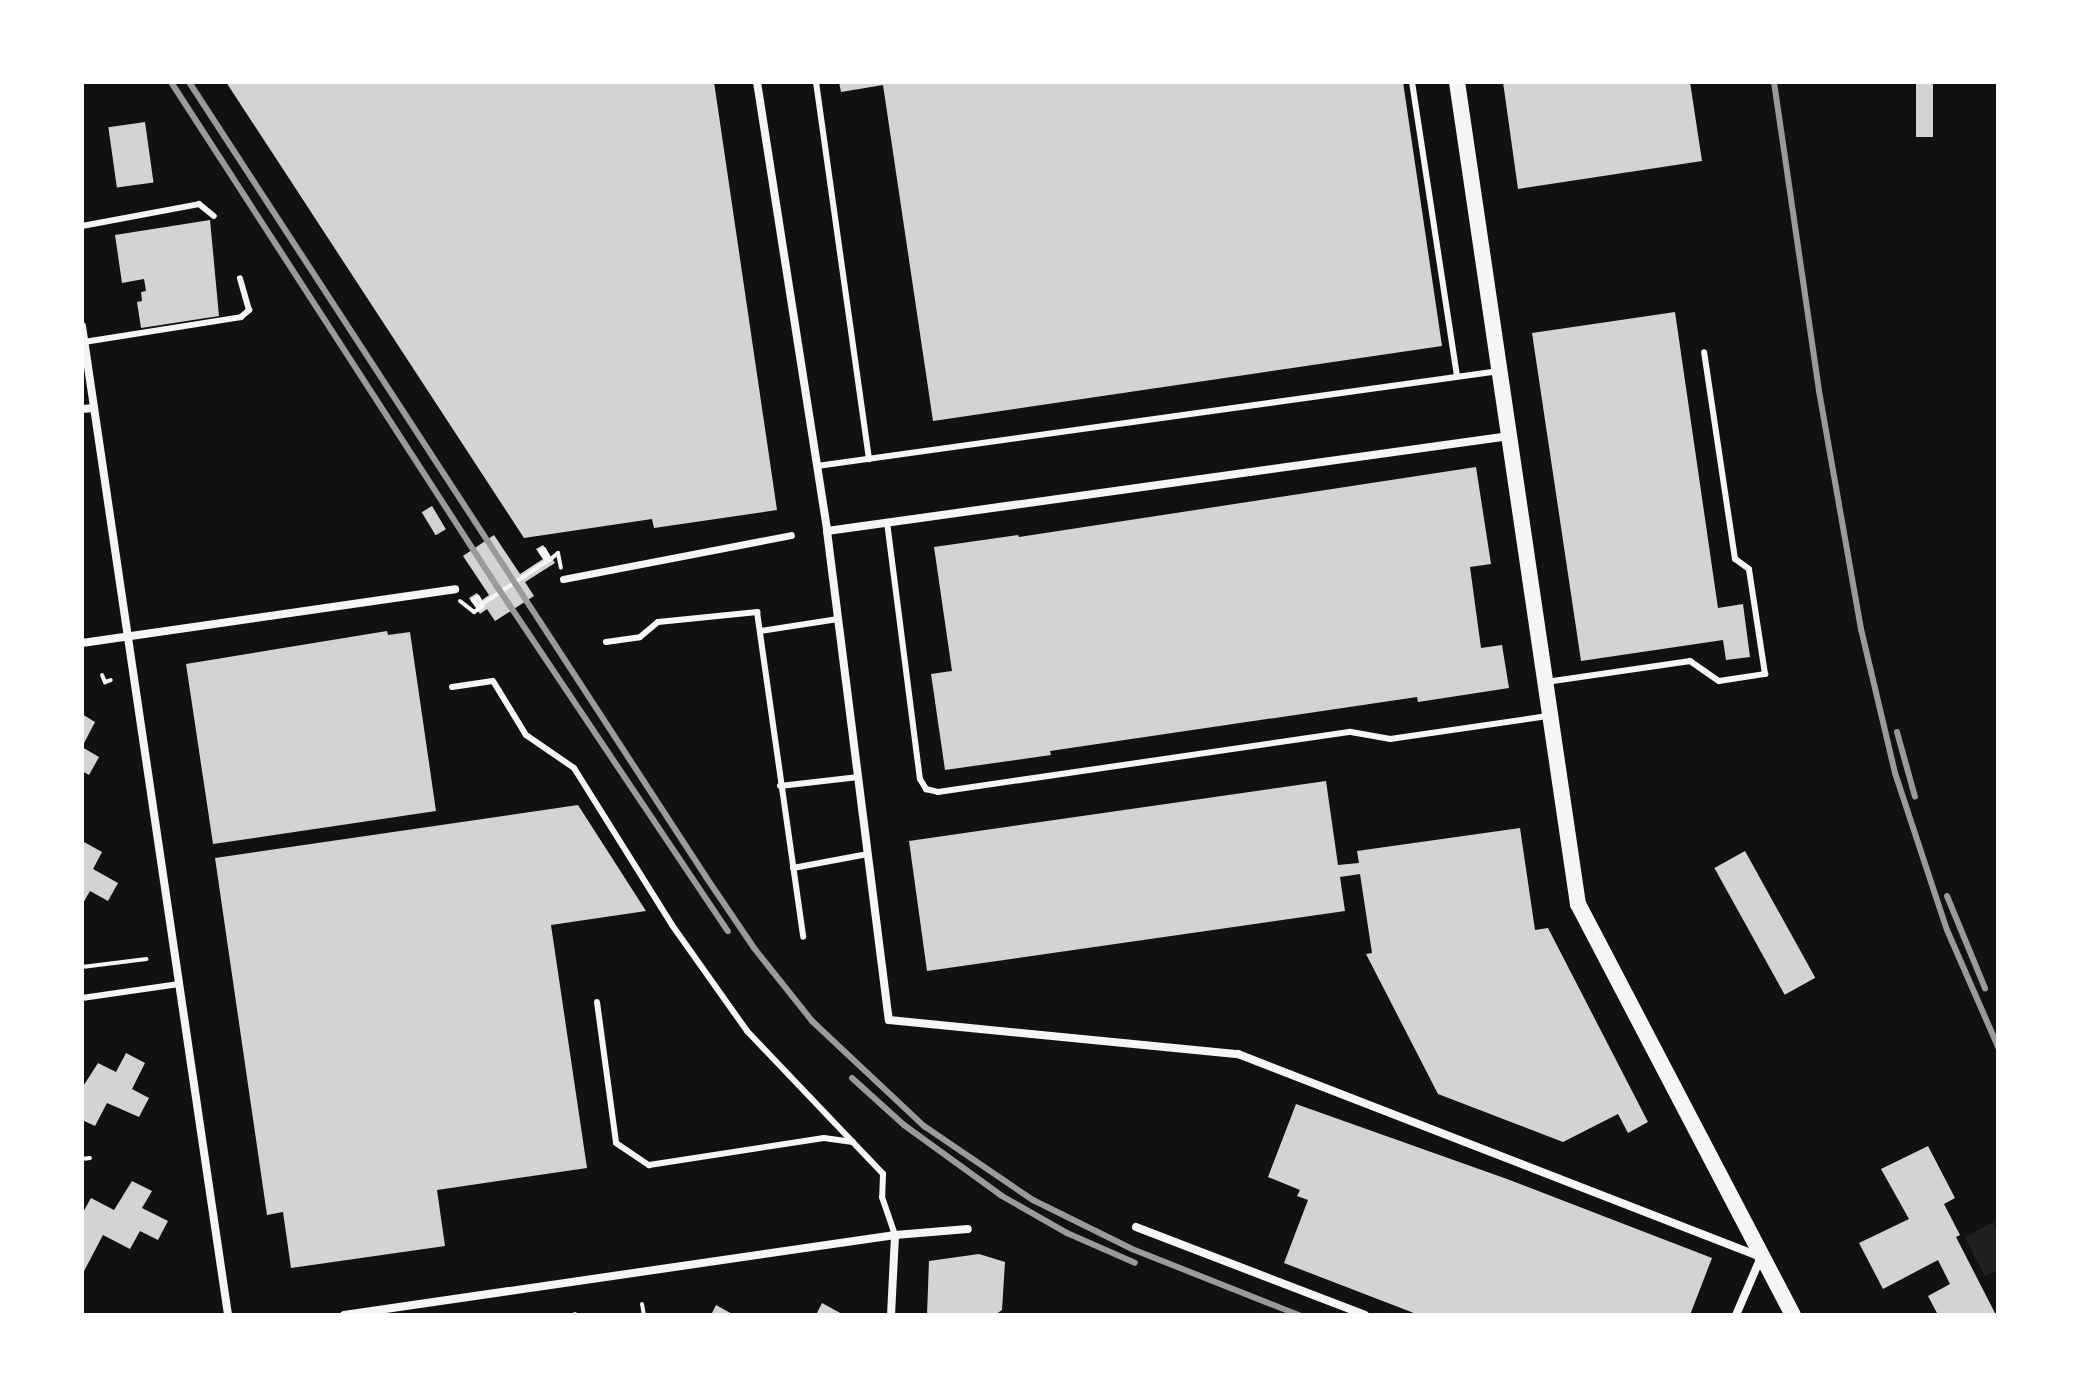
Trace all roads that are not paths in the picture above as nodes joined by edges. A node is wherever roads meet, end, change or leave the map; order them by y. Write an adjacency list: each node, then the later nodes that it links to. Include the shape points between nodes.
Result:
1 (757, 82): 17 (street)
2 (816, 82): 16 (lane)
3 (1412, 82): 12 (lane)
4 (1457, 82): 11 (main road)
5 (214, 216): 6 (lane, via 199,204)
6 (82, 226)
7 (240, 278): 9 (lane, via 249,310 241,317)
8 (82, 326): 9 (street)
9 (84, 342): 13 (street)
10 (1704, 352): 28 (lane, via 1735,559 1749,569 1765,674 1719,681 1690,661)
11 (1500, 371): 12 (lane); 15 (main road)
12 (1457, 377): 16 (lane)
13 (94, 408): 14 (street); 25 (street)
14 (82, 409)
15 (1509, 436): 18 (street); 28 (main road)
16 (869, 459): 17 (lane)
17 (817, 466): 19 (street)
18 (887, 522): 19 (street); 30 (lane, via 920,779 926,789 952,790 1351,732 1390,739)
19 (827, 531): 23 (street)
20 (791, 535): 21 (street)
21 (563, 579)
22 (455, 589): 25 (street)
23 (838, 619): 24 (lane); 31 (street)
24 (760, 631): 26 (lane, via 757,612 658,622 640,637); 32 (lane)
25 (128, 636): 27 (street); 36 (street)
26 (606, 642)
27 (82, 643)
28 (1546, 682): 30 (main road)
29 (452, 687): 39 (lane, via 493,681 526,735 574,768 672,925 747,1031)
30 (1551, 716): 43 (main road, via 1578,904)
31 (858, 777): 32 (lane); 33 (street)
32 (780, 786): 34 (lane)
33 (868, 854): 34 (lane); 43 (street, via 889,1020 1238,1054)
34 (793, 868): 35 (lane)
35 (803, 937)
36 (179, 984): 37 (lane); 44 (street)
37 (82, 998)
38 (597, 1002): 39 (lane, via 616,1143 649,1165 824,1138)
39 (853, 1142): 42 (lane, via 883,1174 882,1197)
40 (1136, 1227): 47 (street)
41 (968, 1229): 42 (street)
42 (895, 1235): 45 (street); 46 (street)
43 (1761, 1257): 48 (street); 49 (main road)
44 (228, 1315)
45 (344, 1315)
46 (891, 1315)
47 (1365, 1315)
48 (1736, 1315)
49 (1793, 1315)

